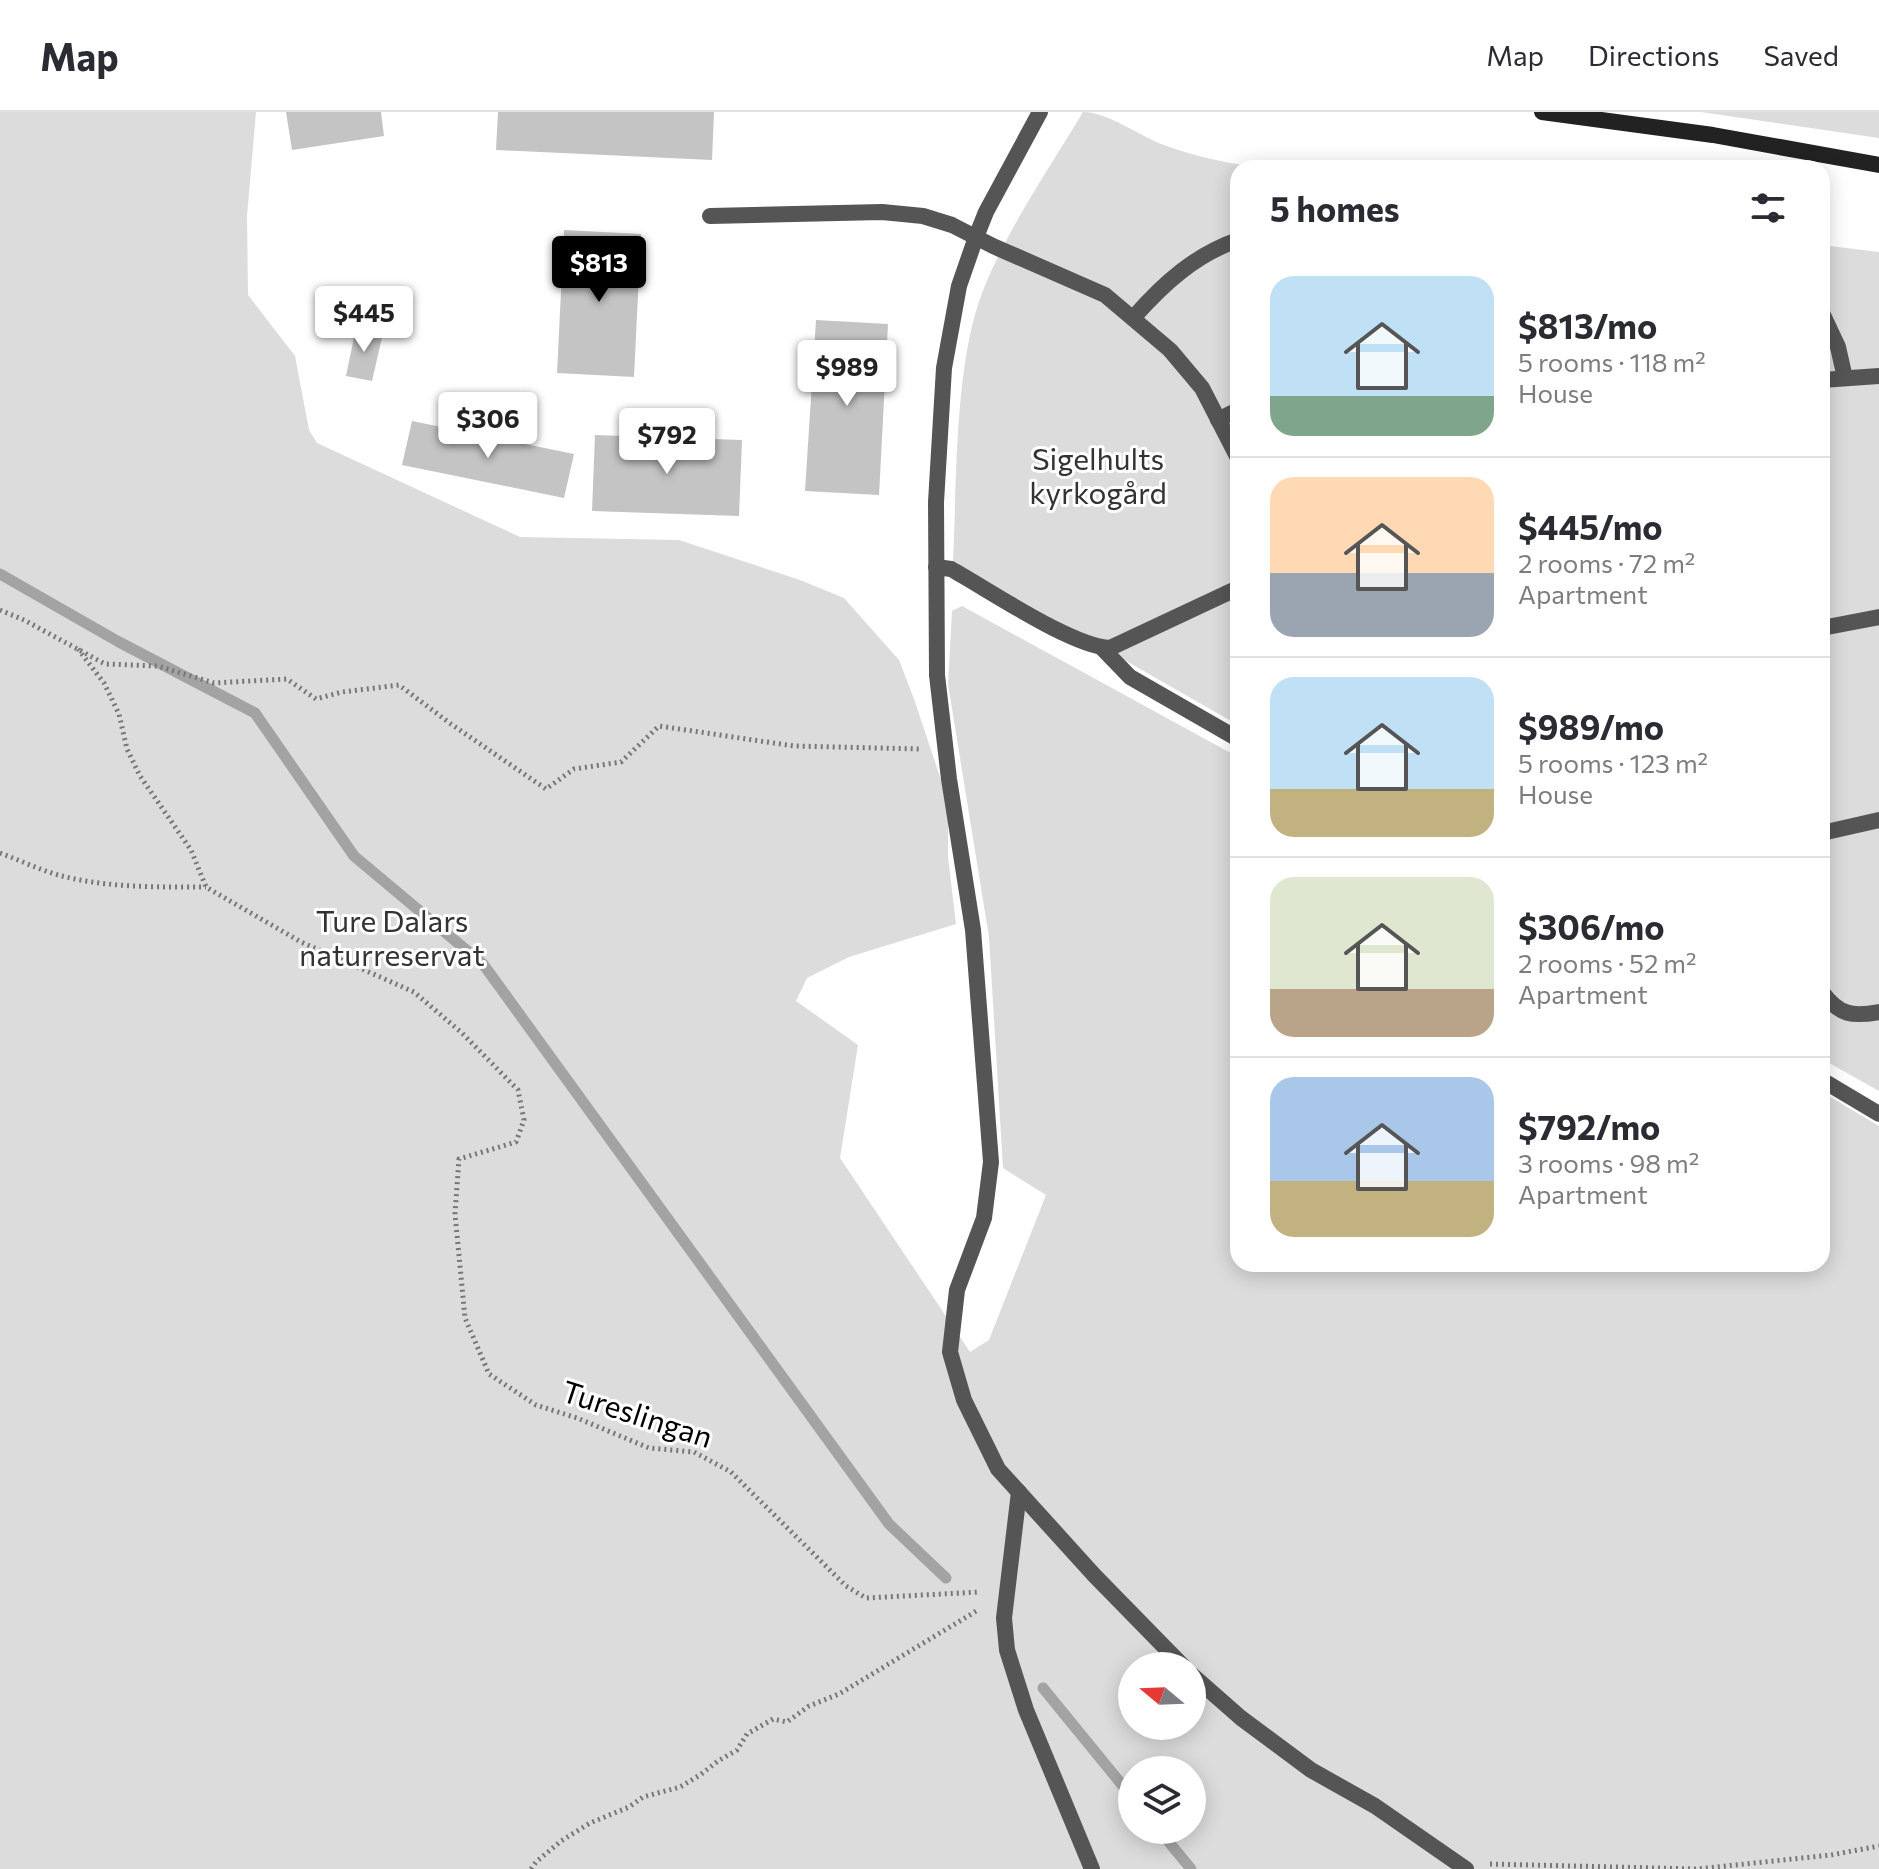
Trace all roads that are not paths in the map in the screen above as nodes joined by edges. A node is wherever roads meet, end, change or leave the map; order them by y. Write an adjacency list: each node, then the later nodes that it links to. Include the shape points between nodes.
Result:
1 (1040, 112): 5 (lane)
2 (1542, 112): 3 (street)
3 (1879, 165)
4 (710, 216): 5 (lane, via 882,212 923,216)
5 (976, 237): 7 (lane, via 1105,295); 15 (lane, via 959,286 944,368)
6 (1230, 244): 7 (lane, via 1194,261)
7 (1134, 317): 13 (lane, via 1202,388)
8 (1830, 330): 10 (lane)
9 (1879, 376): 10 (lane)
10 (1845, 378): 11 (lane)
11 (1830, 379)
12 (1230, 414): 13 (lane)
13 (1218, 420): 14 (lane)
14 (1230, 443)
15 (936, 567): 19 (lane, via 951,569 1088,645); 27 (lane, via 937,675 973,930 991,1162 984,1218 957,1290 950,1352 970,1414 998,1469)
16 (1230, 592): 19 (lane, via 1110,648)
17 (1879, 617): 18 (lane)
18 (1830, 626)
19 (1101, 647): 20 (lane, via 1130,677)
20 (1230, 734)
21 (1879, 820): 22 (lane)
22 (1830, 831)
23 (1830, 1003): 24 (lane, via 1851,1013)
24 (1879, 1012)
25 (1830, 1085): 26 (lane)
26 (1879, 1114)
27 (1019, 1492): 28 (lane); 31 (lane, via 1004,1618 1007,1650)
28 (1169, 1652)
29 (1206, 1687): 30 (lane, via 1311,1770)
30 (1464, 1867)
31 (1092, 1869)

